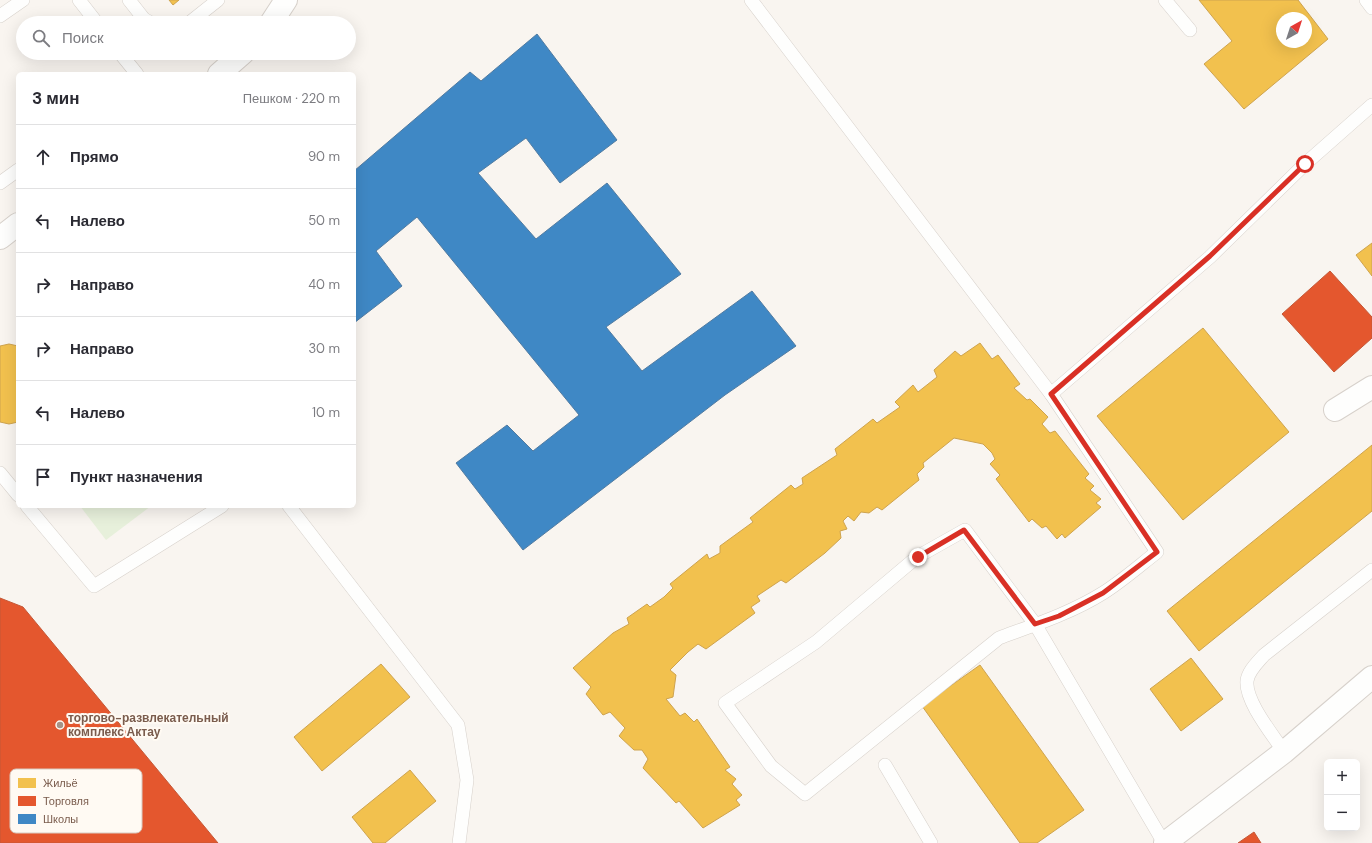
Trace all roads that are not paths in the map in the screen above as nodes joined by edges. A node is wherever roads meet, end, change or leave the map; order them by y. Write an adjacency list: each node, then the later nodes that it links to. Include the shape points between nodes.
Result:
1 (23, 0): 10 (lane)
2 (79, 0): 11 (lane)
3 (129, 0): 12 (lane)
4 (218, 0): 13 (lane)
5 (286, 0): 14 (street)
6 (751, 0): 26 (lane)
7 (1165, 0): 15 (lane)
8 (1366, 0): 9 (lane)
9 (1372, 8)
10 (0, 16)
11 (92, 16)
12 (142, 16)
13 (198, 16)
14 (276, 16)
15 (1190, 30)
16 (126, 60): 18 (lane)
17 (235, 60): 19 (street)
18 (135, 72)
19 (221, 72)
20 (1372, 105): 26 (lane, via 1305,164 1210,256)
21 (16, 172): 22 (lane)
22 (0, 184)
23 (16, 226): 24 (street)
24 (0, 238)
25 (1372, 387): 27 (street)
26 (1051, 394): 34 (lane, via 1157,552 1103,593 1059,616)
27 (1335, 410)
28 (0, 473): 29 (lane)
29 (16, 493)
30 (30, 508): 31 (lane, via 94,586)
31 (219, 508)
32 (291, 508): 38 (lane, via 458,725 467,780)
33 (1372, 570): 36 (lane, via 1264,655 1254,666 1247,681 1250,699)
34 (1035, 624): 34 (lane, via 964,530 918,557 816,642 725,703 772,766 804,794 999,638); 40 (lane)
35 (1372, 677): 36 (street)
36 (1284, 752): 40 (street)
37 (885, 765): 39 (lane)
38 (459, 843)
39 (931, 843)
40 (1165, 843)

